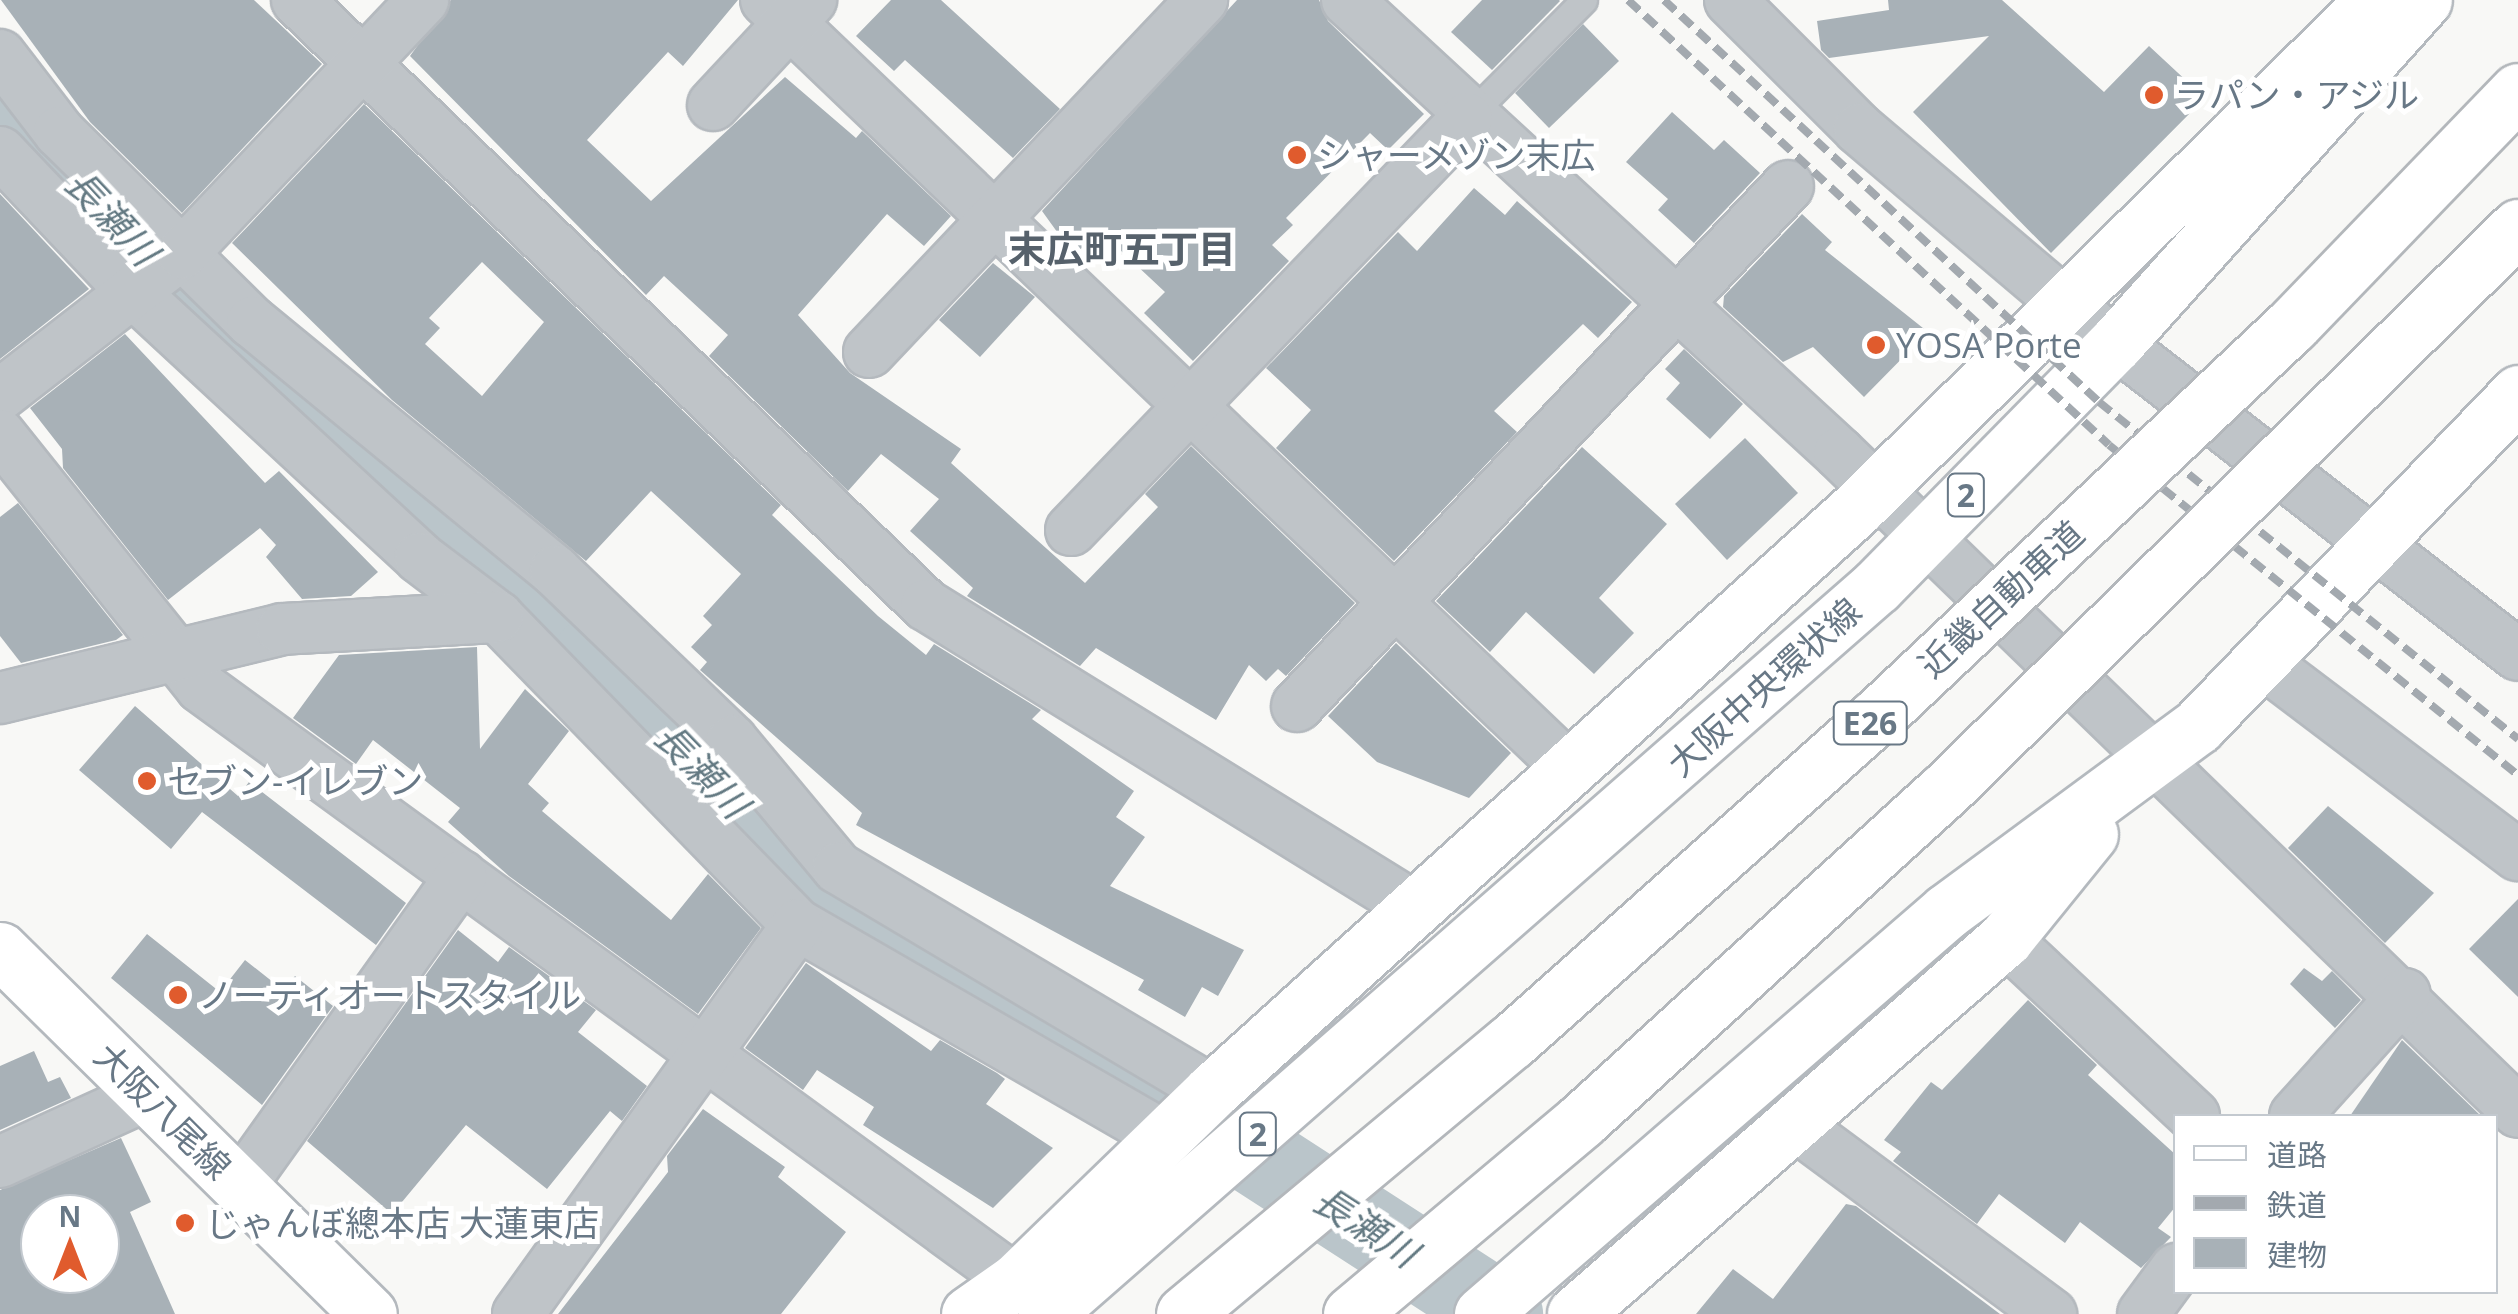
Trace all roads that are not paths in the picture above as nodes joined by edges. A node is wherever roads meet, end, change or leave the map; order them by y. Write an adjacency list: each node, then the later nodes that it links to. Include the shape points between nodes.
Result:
1 (297, 0): 11 (street)
2 (422, 0): 11 (street)
3 (1202, 0): 17 (street)
4 (1347, 0): 14 (street)
5 (1584, 0): 14 (lane)
6 (1730, 0): 21 (street, via 1859,129)
7 (2374, 0): 21 (main road)
8 (2424, 0): 23 (main road, 大阪中央環状線 / 2)
9 (789, 7): 13 (street); 17 (street)
10 (0, 54): 19 (street, via 59,132)
11 (362, 64): 19 (street); 44 (street, via 926,605)
12 (2518, 91): 65 (main road, 近畿自動車道 / E26, bridge, via 2292,325 1874,719 1512,1042)
13 (713, 106)
14 (1467, 118): 22 (street); 27 (street)
15 (0, 152): 20 (street)
16 (1788, 186): 22 (street)
17 (994, 214): 24 (street); 27 (street)
18 (2518, 227): 66 (main road, bridge, via 1944,792 1582,1120)
19 (183, 253): 20 (street); 50 (street, via 252,322 555,572 732,741 838,868)
20 (133, 292): 26 (street); 34 (street, via 420,558)
21 (2064, 303): 23 (street); 29 (main road)
22 (1675, 308): 29 (street); 33 (street)
23 (2116, 343): 31 (main road, 大阪中央環状線 / 2); 32 (street)
24 (869, 352)
25 (2518, 393): 32 (main road)
26 (0, 395)
27 (1194, 406): 30 (street); 33 (street)
28 (0, 435): 36 (street)
29 (1875, 489): 31 (street); 40 (main road)
30 (1071, 530)
31 (1924, 536): 41 (street); 60 (main road, 大阪中央環状線 / 2, via 1469,952)
32 (2369, 540): 35 (street); 37 (main road)
33 (1396, 601): 39 (street); 40 (street)
34 (498, 617): 36 (street, via 282,629); 45 (street)
35 (2518, 654)
36 (178, 658): 38 (street); 43 (street, via 200,687)
37 (2265, 664): 41 (main road); 42 (street)
38 (0, 698)
39 (1296, 706)
40 (1570, 769): 44 (main road)
41 (2143, 774): 46 (main road); 48 (street); 67 (main road, via 1947,911)
42 (2518, 855)
43 (461, 876): 49 (street); 58 (street)
44 (1416, 908): 50 (main road)
45 (798, 925): 49 (street); 56 (street)
46 (2005, 939): 53 (street); 55 (main road)
47 (0, 950): 51 (main road, 大阪八尾線)
48 (2405, 994): 52 (street); 54 (street)
49 (703, 1052): 60 (street); 63 (street)
50 (1212, 1091): 56 (main road)
51 (147, 1095): 57 (street); 58 (main road, 大阪八尾線)
52 (2518, 1112)
53 (2192, 1114)
54 (2297, 1114)
55 (1798, 1126): 61 (main road); 68 (street)
56 (1165, 1136): 60 (main road)
57 (0, 1162)
58 (240, 1186): 62 (main road, 大阪八尾線)
59 (2173, 1273): 69 (street)
60 (1031, 1298): 64 (main road)
61 (1593, 1310)
62 (369, 1314)
63 (518, 1314)
64 (969, 1314)
65 (1184, 1314)
66 (1351, 1314)
67 (1482, 1314)
68 (2052, 1314)
69 (2143, 1314)

